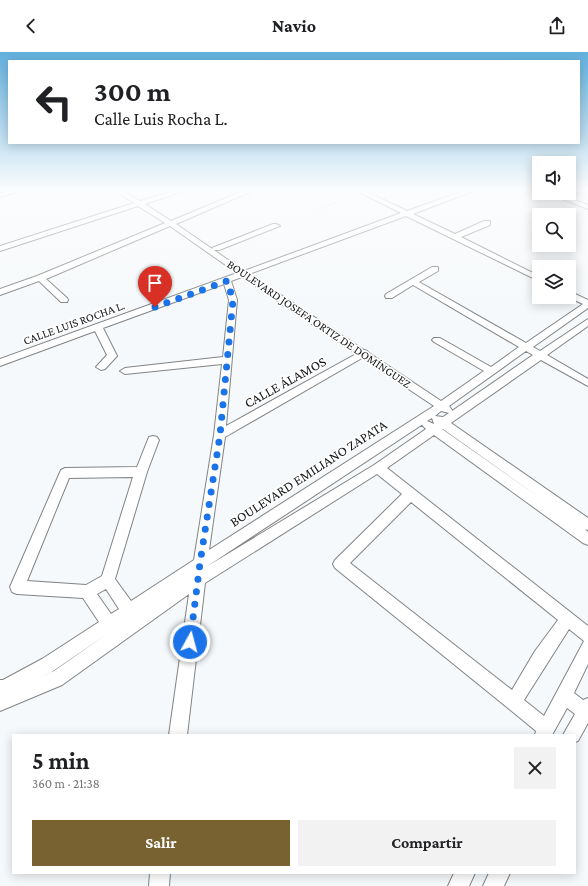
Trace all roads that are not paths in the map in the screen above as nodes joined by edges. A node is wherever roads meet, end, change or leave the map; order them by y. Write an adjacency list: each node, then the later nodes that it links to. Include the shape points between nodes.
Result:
1 (59, 229): 10 (street)
2 (157, 229): 15 (street)
3 (184, 229): 13 (street, BOULEVARD JOSEFA ORTIZ DE DOMÍNGUEZ)
4 (185, 229): 11 (street, BOULEVARD JOSEFA ORTIZ DE DOMÍNGUEZ)
5 (268, 229): 11 (street)
6 (362, 229): 13 (street, CALLE LUIS ROCHA L.)
7 (441, 229): 9 (street)
8 (472, 229): 9 (street)
9 (455, 236): 14 (street)
10 (0, 248)
11 (216, 248): 13 (street, BOULEVARD JOSEFA ORTIZ DE DOMÍNGUEZ)
12 (435, 269): 17 (street)
13 (247, 273): 16 (street, CALLE LUIS ROCHA L.); 27 (street, BOULEVARD JOSEFA ORTIZ DE DOMÍNGUEZ); 35 (street, BOULEVARD JOSEFA ORTIZ DE DOMÍNGUEZ)
14 (532, 275)
15 (40, 278): 18 (street); 21 (street)
16 (227, 281): 24 (street, CALLE LUIS ROCHA L.); 29 (street, via 233,300)
17 (414, 282): 19 (street); 26 (street)
18 (0, 292)
19 (389, 296)
20 (576, 297): 22 (street)
21 (64, 300)
22 (588, 303): 26 (street, BOULEVARD EMILIANO ZAPATA)
23 (588, 322): 28 (street)
24 (98, 327): 30 (street, CALLE LUIS ROCHA L.); 31 (street, via 112,356)
25 (438, 340): 33 (street)
26 (526, 347): 28 (street); 33 (street, BOULEVARD EMILIANO ZAPATA)
27 (364, 353): 35 (street, BOULEVARD JOSEFA ORTIZ DE DOMÍNGUEZ); 39 (street, CALLE ÁLAMOS)
28 (539, 356): 34 (street); 36 (street)
29 (226, 360): 32 (street); 39 (street)
30 (0, 363)
31 (101, 367)
32 (126, 371)
33 (490, 371): 35 (street, BOULEVARD EMILIANO ZAPATA)
34 (588, 383)
35 (444, 404): 36 (street); 37 (street, BOULEVARD EMILIANO ZAPATA)
36 (458, 413): 38 (street)
37 (425, 416): 38 (street); 46 (street, BOULEVARD EMILIANO ZAPATA)
38 (438, 426): 41 (street); 44 (street); 45 (street)
39 (220, 435): 46 (street)
40 (153, 440): 42 (street)
41 (378, 468): 43 (street); 48 (street)
42 (141, 472): 47 (street); 49 (street, via 65,473 17,587)
43 (411, 494): 51 (street); 57 (street, via 340,564)
44 (588, 525)
45 (588, 539)
46 (200, 563): 48 (street); 50 (street, BOULEVARD EMILIANO ZAPATA)
47 (108, 580): 49 (street); 50 (street)
48 (197, 580): 58 (street, via 56,679); 61 (street)
49 (87, 592): 52 (street)
50 (128, 610): 52 (street, BOULEVARD EMILIANO ZAPATA)
51 (568, 619): 53 (street); 57 (street)
52 (108, 623): 55 (street, BOULEVARD EMILIANO ZAPATA, via 48,665)
53 (588, 635)
54 (588, 647): 56 (street)
55 (0, 688)
56 (564, 696): 59 (street); 60 (street)
57 (514, 702): 60 (street)
58 (0, 704)
59 (587, 710): 62 (street)
60 (544, 732)
61 (178, 734)
62 (573, 734)
63 (160, 874): 66 (street)
64 (464, 874): 67 (street)
65 (499, 874): 68 (street)
66 (159, 886)
67 (458, 886)
68 (493, 886)

